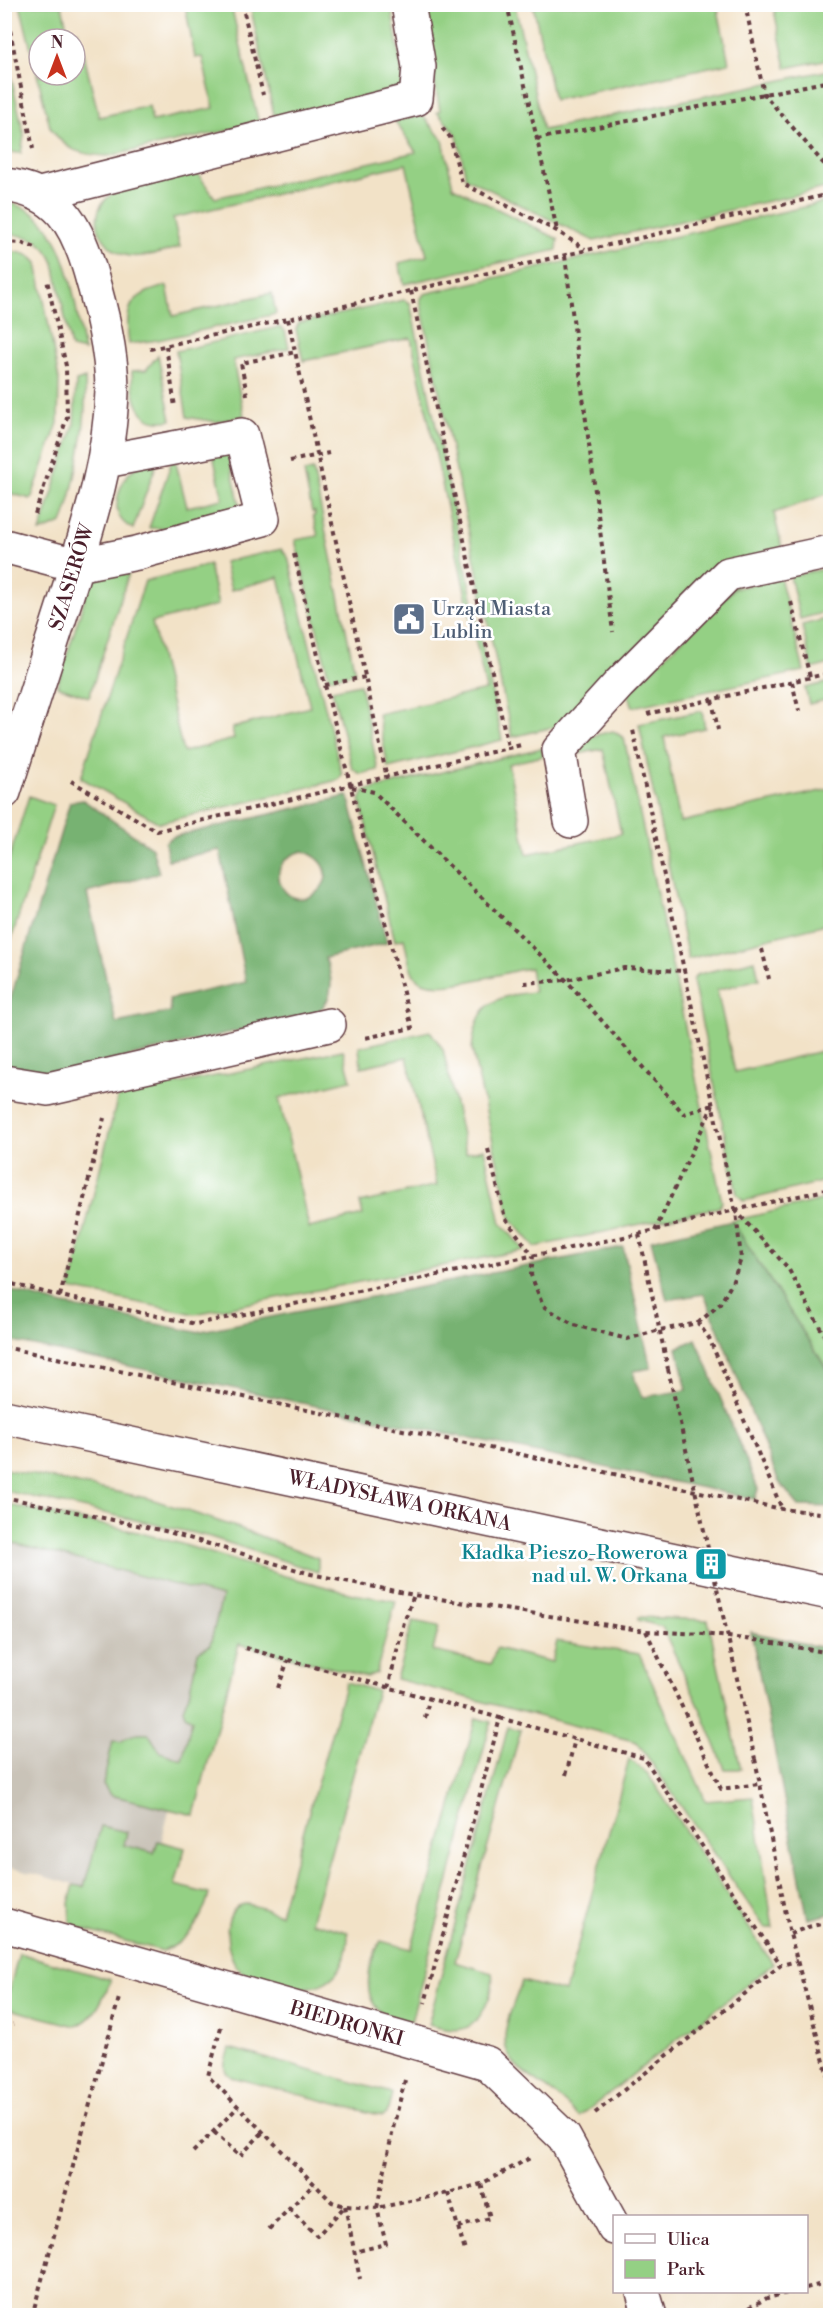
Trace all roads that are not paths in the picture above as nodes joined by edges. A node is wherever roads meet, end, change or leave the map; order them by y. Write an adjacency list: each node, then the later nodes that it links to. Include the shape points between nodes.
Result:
1 (408, 4): 3 (street, via 419,67 416,99)
2 (6, 185): 3 (street)
3 (40, 194): 4 (street, SZASERÓW, via 62,210 78,238 94,286 110,358 112,390)
4 (105, 461): 7 (street, SZASERÓW); 7 (street, via 242,435 263,519)
5 (9, 548): 7 (street)
6 (831, 552): 9 (street, via 728,574 619,684 559,750)
7 (76, 565): 8 (street, SZASERÓW)
8 (4, 792)
9 (572, 821)
10 (341, 1033): 11 (street, via 48,1089)
11 (4, 1082)
12 (4, 1417): 13 (street, WŁADYSŁAWA ORKANA)
13 (831, 1593)
14 (4, 1924): 15 (street, BIEDRONKI, via 487,2063 564,2137)
15 (613, 2224)
16 (643, 2293): 17 (street)
17 (650, 2316)

